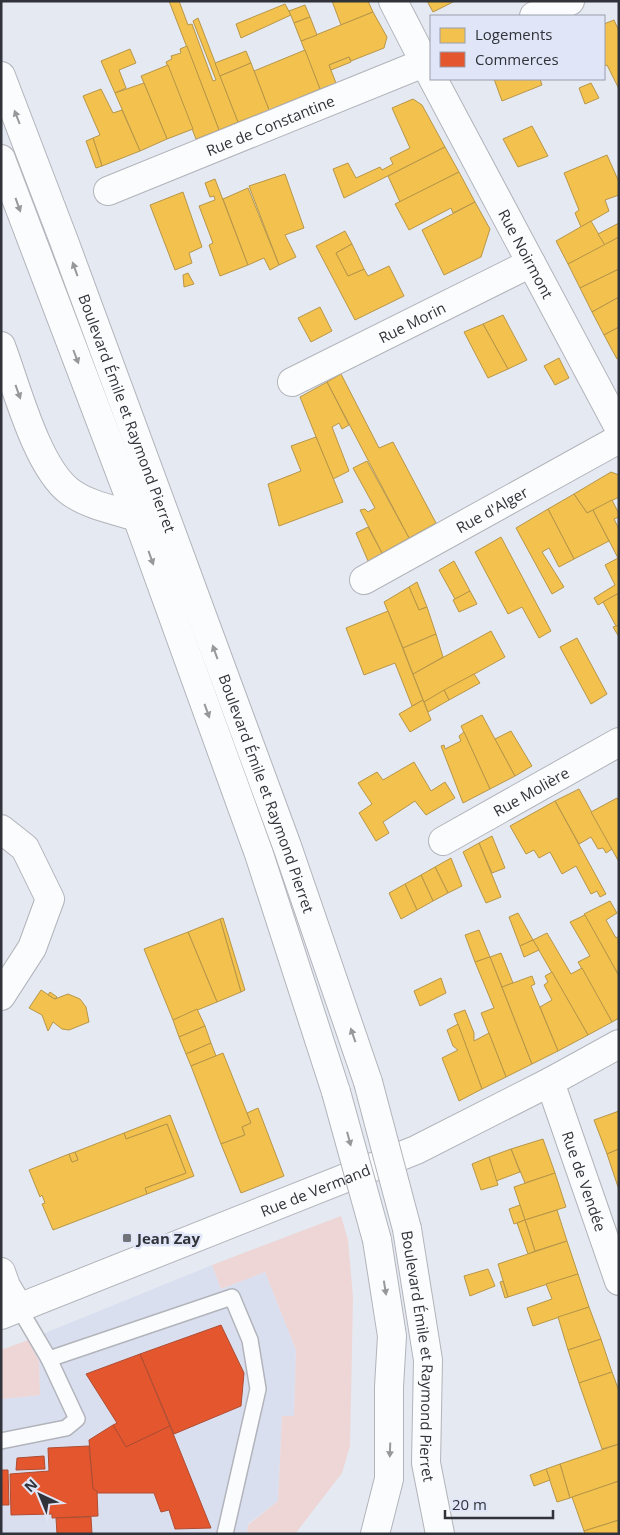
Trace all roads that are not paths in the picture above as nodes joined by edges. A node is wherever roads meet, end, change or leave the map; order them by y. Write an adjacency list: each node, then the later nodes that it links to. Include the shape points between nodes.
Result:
1 (393, 1): 4 (street, Rue Noirmont)
2 (570, 1): 3 (street)
3 (536, 15)
4 (430, 69): 8 (street, Rue de Constantine)
5 (1, 76): 29 (street, Boulevard Émile et Raymond Pierret, one-way to 5, bridge, via 426,1463 428,1360 408,1228 368,1082 288,846)
6 (436, 80): 9 (street, Rue Noirmont)
7 (1, 159): 14 (street, Boulevard Émile et Raymond Pierret, one-way to 14)
8 (108, 191)
9 (531, 263): 11 (street, Rue Morin); 12 (street, Rue Noirmont)
10 (1, 346): 14 (street, one-way to 14, via 43,459 56,477 69,491 94,504)
11 (292, 382)
12 (619, 428)
13 (619, 439): 15 (street, Rue d'Alger)
14 (136, 517): 28 (street, Boulevard Émile et Raymond Pierret, one-way to 28, bridge, via 259,854 336,1092 377,1240 392,1336 388,1480)
15 (364, 580)
16 (619, 742): 18 (street, Rue Molière)
17 (1, 829): 19 (street, via 24,848 50,899 32,948)
18 (443, 841)
19 (1, 996)
20 (619, 1044): 21 (street, Rue de Vermand)
21 (550, 1082): 23 (street, Rue de Vendée); 24 (street, Rue de Vermand, via 416,1150)
22 (1, 1272): 24 (street)
23 (619, 1281)
24 (10, 1311): 25 (lane)
25 (49, 1359): 26 (lane, via 77,1419 66,1428); 27 (lane, via 232,1297 250,1340 258,1389)
26 (1, 1441)
27 (225, 1534)
28 (375, 1534)
29 (440, 1534)

